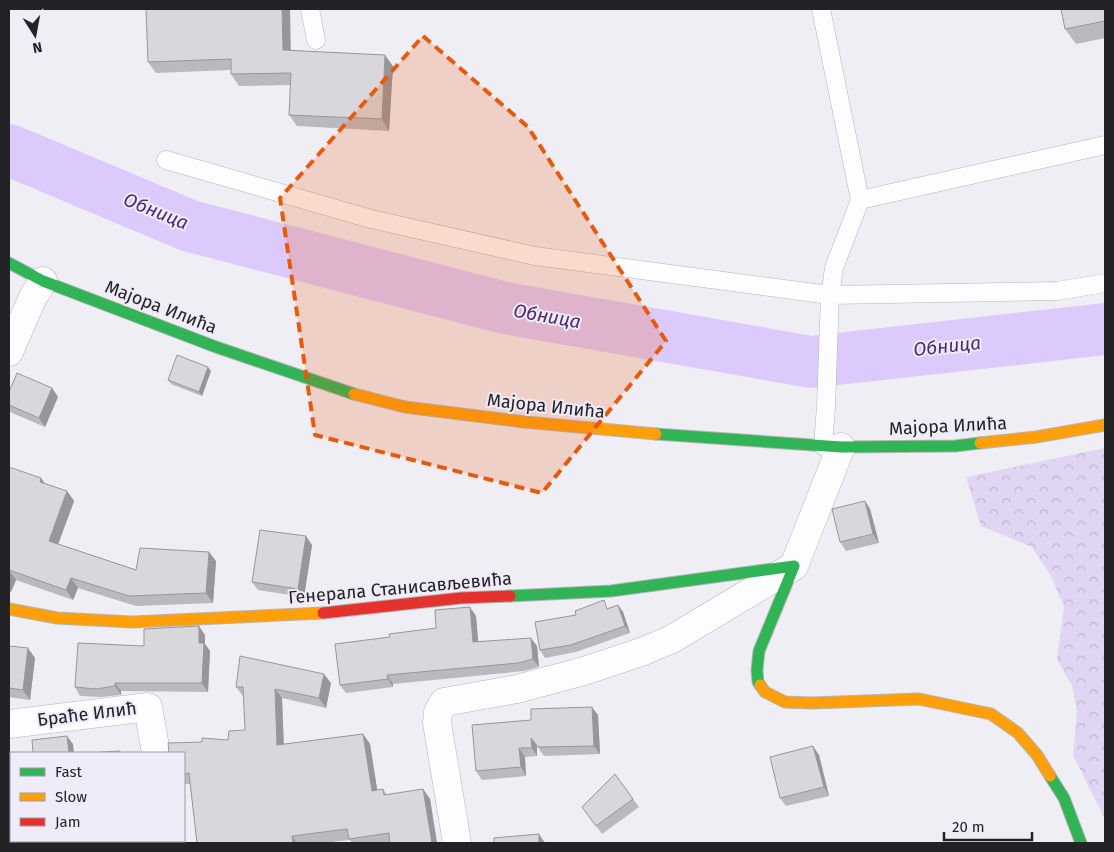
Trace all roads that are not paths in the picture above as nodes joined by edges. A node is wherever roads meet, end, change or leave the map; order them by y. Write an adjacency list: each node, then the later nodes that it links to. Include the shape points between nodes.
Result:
1 (310, 9): 3 (lane)
2 (820, 9): 6 (lane)
3 (316, 40)
4 (1105, 145): 6 (lane)
5 (166, 160): 10 (lane, via 371,218 535,256)
6 (860, 200): 10 (lane, via 834,268)
7 (9, 263): 8 (street, Мајора Илића)
8 (43, 281): 11 (street); 13 (street, Мајора Илића, via 216,347 366,398 405,407 525,422)
9 (1105, 283): 10 (lane, via 1057,291)
10 (829, 302): 13 (lane, via 826,406)
11 (9, 352)
12 (1105, 425): 13 (street, Мајора Илића, via 955,446)
13 (832, 446): 14 (street)
14 (794, 566): 15 (street, Генерала Станисављевића, via 611,591 461,598 310,615 132,622 57,618); 18 (street, via 672,639 644,651 517,689 444,702 438,712 437,723); 19 (street, via 759,651 758,682 765,692 785,702 919,699 991,714 1018,733 1037,755 1064,798)
15 (9, 608)
16 (9, 724): 17 (street, Браће Илић, via 148,707)
17 (156, 752)
18 (457, 843)
19 (1081, 843)

